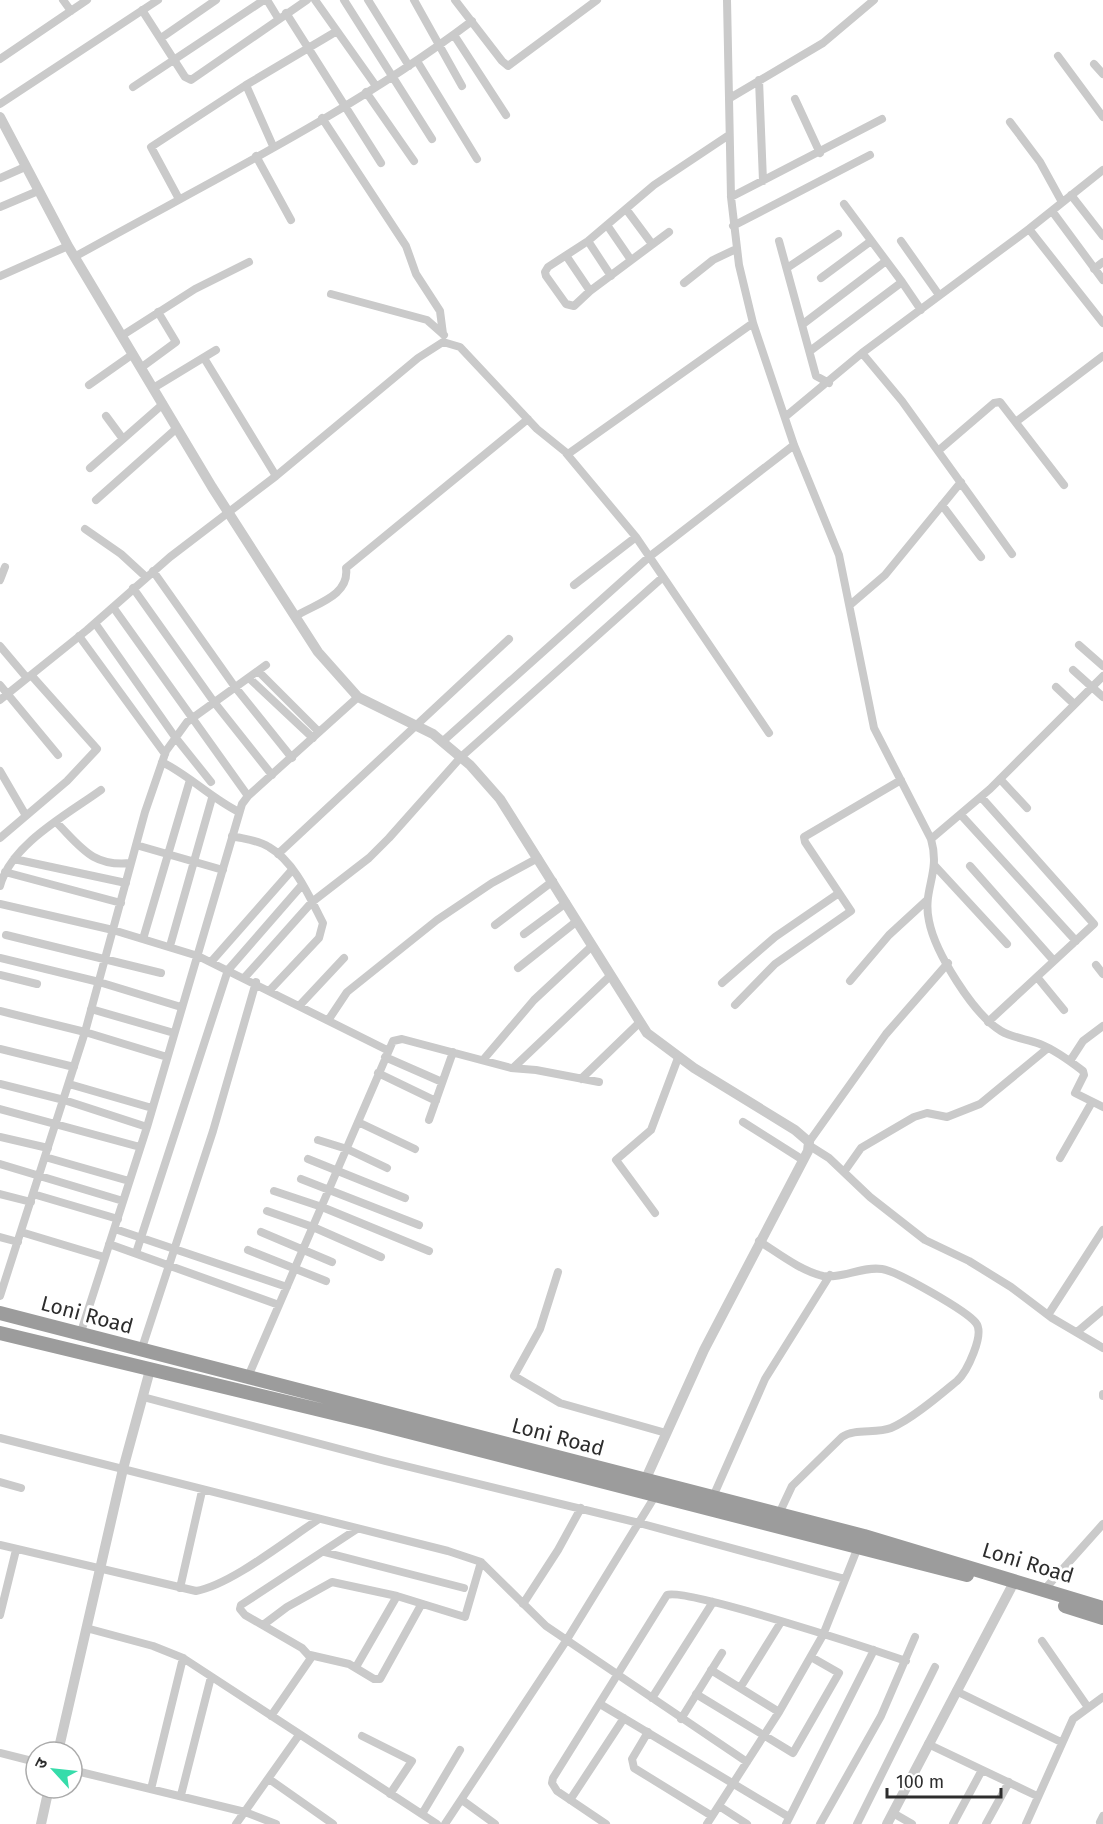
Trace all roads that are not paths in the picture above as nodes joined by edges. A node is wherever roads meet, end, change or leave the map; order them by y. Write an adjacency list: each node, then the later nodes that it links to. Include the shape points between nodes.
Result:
1 (63, 0): 16 (street)
2 (87, 0): 16 (street)
3 (158, 0): 15 (street)
4 (216, 0): 21 (street)
5 (265, 0): 17 (street); 26 (street)
6 (308, 0): 17 (street)
7 (315, 0): 19 (street)
8 (344, 0): 30 (street)
9 (368, 0): 27 (street)
10 (414, 0): 23 (street)
11 (455, 0): 18 (street)
12 (597, 0): 18 (street, via 508,66)
13 (727, 0): 37 (street)
14 (874, 0): 31 (street, via 823,43)
15 (142, 10): 21 (street); 39 (street)
16 (71, 11): 25 (street)
17 (282, 16): 22 (street); 26 (street, via 191,80)
18 (472, 21): 20 (street)
19 (337, 31): 22 (street); 33 (street)
20 (454, 35): 23 (street); 41 (street)
21 (161, 38): 26 (street)
22 (308, 46): 32 (street); 40 (street)
23 (439, 46): 27 (street); 34 (street)
24 (1058, 56): 43 (street)
25 (0, 59)
26 (175, 60): 35 (street)
27 (413, 63): 30 (street); 53 (street)
28 (1094, 64): 29 (street)
29 (1103, 74)
30 (391, 77): 33 (street); 48 (street)
31 (759, 80): 37 (street); 59 (street)
32 (246, 85): 49 (street); 63 (street, via 151,147)
33 (376, 86): 36 (street)
34 (462, 86)
35 (133, 87)
36 (366, 92): 40 (street); 54 (street)
37 (730, 98): 47 (street)
38 (795, 99): 50 (street)
39 (0, 104)
40 (346, 104): 44 (street); 55 (street)
41 (506, 115)
42 (0, 117): 56 (street)
43 (1103, 117)
44 (322, 118): 49 (street); 106 (street, via 406,246 416,274 440,311)
45 (882, 119): 50 (street)
46 (1010, 122): 64 (street)
47 (729, 135): 62 (street); 67 (street, via 654,185)
48 (432, 140)
49 (273, 146): 52 (street)
50 (820, 153): 59 (street)
51 (870, 155): 71 (street)
52 (256, 156): 63 (street); 69 (street)
53 (477, 159)
54 (414, 161)
55 (381, 163)
56 (25, 167): 58 (street); 60 (street)
57 (1103, 170): 61 (street)
58 (0, 178)
59 (763, 181): 62 (street)
60 (38, 191): 66 (street); 81 (street)
61 (1071, 195): 64 (street); 75 (street)
62 (731, 197): 71 (street)
63 (179, 199): 83 (street)
64 (1062, 202): 68 (street)
65 (844, 204): 78 (street)
66 (0, 207)
67 (626, 209): 70 (street); 80 (street)
68 (1052, 211): 72 (street); 90 (street)
69 (291, 220)
70 (607, 225): 76 (street); 85 (street)
71 (733, 226): 82 (street)
72 (1029, 229): 99 (street); 102 (street)
73 (669, 232): 80 (street)
74 (838, 234): 89 (street)
75 (1103, 236)
76 (588, 241): 84 (street); 92 (street)
77 (779, 241): 89 (street)
78 (871, 241): 86 (street); 93 (street)
79 (901, 241): 99 (street)
80 (652, 244): 85 (street)
81 (68, 246): 83 (street); 91 (street)
82 (736, 249): 96 (street, via 713,260); 103 (street)
83 (76, 256): 105 (street)
84 (567, 257): 97 (street); 97 (street, via 546,269 546,276 571,307)
85 (632, 260): 92 (street)
86 (886, 261): 95 (street); 104 (street)
87 (249, 262): 101 (street)
88 (1103, 262): 90 (street)
89 (787, 268): 104 (street)
90 (1094, 269): 94 (street)
91 (0, 276)
92 (611, 276): 97 (street)
93 (821, 278)
94 (1103, 280)
95 (902, 282): 100 (street); 108 (street)
96 (684, 284)
97 (590, 291)
98 (331, 294): 106 (street, via 427,320)
99 (939, 295): 100 (street)
100 (921, 310): 109 (street)
101 (158, 312): 105 (street); 113 (street, via 176,342)
102 (1103, 322)
103 (753, 323): 119 (street); 126 (street, via 575,451)
104 (803, 324): 108 (street)
105 (123, 335): 110 (street)
106 (446, 338): 120 (street, via 460,347); 128 (street)
107 (216, 350): 112 (street)
108 (810, 351): 114 (street, via 816,376)
109 (862, 352): 114 (street); 125 (street)
110 (133, 354): 113 (street); 115 (street)
111 (1103, 356): 121 (street)
112 (204, 358): 116 (street); 128 (street)
113 (142, 367): 116 (street)
114 (829, 383): 119 (street)
115 (89, 385)
116 (154, 387): 117 (street)
117 (163, 404): 122 (street); 123 (street)
118 (106, 416): 123 (street)
119 (785, 417): 124 (street)
120 (528, 419): 126 (street); 148 (street, via 346,568 345,585 339,592)
121 (1017, 421): 125 (street, via 997,402); 130 (street)
122 (177, 428): 131 (street); 133 (street)
123 (123, 439): 127 (street)
124 (794, 445): 137 (street); 146 (street, via 830,529)
125 (939, 451): 129 (street)
126 (566, 453): 135 (street)
127 (90, 468)
128 (276, 476): 133 (street)
129 (961, 482): 132 (street); 136 (street)
130 (1064, 485)
131 (96, 500)
132 (942, 505): 138 (street); 146 (street, via 885,575)
133 (229, 513): 140 (street); 148 (street)
134 (86, 529): 141 (street)
135 (636, 537): 137 (street); 144 (street)
136 (1012, 554)
137 (649, 557): 142 (street); 176 (street)
138 (981, 557)
139 (5, 567): 143 (street)
140 (153, 571): 141 (street); 162 (street)
141 (146, 577): 145 (street)
142 (663, 577): 173 (street); 178 (street)
143 (0, 580)
144 (574, 585)
145 (133, 588): 147 (street); 169 (street)
146 (850, 605): 185 (street, via 874,728)
147 (113, 607): 149 (street); 171 (street)
148 (296, 616): 166 (street, via 318,652)
149 (95, 623): 150 (street); 175 (street)
150 (79, 636): 159 (street); 179 (street)
151 (509, 639): 172 (street)
152 (1079, 645): 155 (street)
153 (0, 646): 159 (street)
154 (266, 665): 157 (street)
155 (1103, 666)
156 (1073, 670): 164 (street)
157 (258, 671): 160 (street); 174 (street)
158 (1103, 676): 164 (street)
159 (29, 677): 165 (street); 193 (street, via 97,749 67,781)
160 (249, 678): 162 (street); 174 (street)
161 (0, 686): 165 (street)
162 (235, 687): 169 (street); 180 (street)
163 (1056, 687): 170 (street)
164 (1091, 687): 167 (street); 170 (street)
165 (8, 694): 168 (street); 177 (street)
166 (358, 697): 172 (street); 174 (street)
167 (1103, 697)
168 (0, 700)
169 (214, 702): 171 (street); 182 (street)
170 (1074, 704): 183 (street)
171 (193, 718): 175 (street); 188 (street)
172 (416, 724): 176 (street); 200 (street)
173 (769, 733)
174 (316, 735): 180 (street)
175 (175, 737): 179 (street); 186 (street)
176 (442, 742): 178 (street)
177 (58, 755)
178 (461, 757): 202 (street, via 500,799); 217 (street, via 379,849)
179 (163, 758): 184 (street); 199 (street)
180 (292, 758): 182 (street)
181 (0, 771): 193 (street)
182 (272, 776): 188 (street)
183 (1000, 778): 189 (street); 191 (street)
184 (190, 780): 190 (street); 201 (street)
185 (901, 780): 198 (street); 215 (street, via 804,837)
186 (211, 782)
187 (101, 789): 195 (street)
188 (248, 796): 192 (street)
189 (981, 797): 194 (street); 227 (street, via 1094,924)
190 (213, 798): 192 (street); 204 (street)
191 (1028, 808)
192 (239, 812): 196 (street)
193 (25, 814): 197 (street)
194 (961, 815): 198 (street); 227 (street)
195 (56, 822): 203 (street); 205 (street, via 93,858 111,864)
196 (232, 836): 200 (street, via 264,844); 208 (street)
197 (0, 838)
198 (931, 839): 206 (street)
199 (136, 845): 201 (street); 205 (street)
200 (278, 854): 209 (street)
201 (168, 855): 204 (street); 226 (street)
202 (538, 858): 211 (street); 259 (street, via 437,920 354,985)
203 (14, 859): 210 (street); 212 (street)
204 (194, 862): 208 (street); 229 (street)
205 (131, 863): 212 (street)
206 (935, 866): 216 (street); 228 (street)
207 (970, 866): 235 (street)
208 (223, 870): 231 (street)
209 (292, 870): 213 (street); 236 (street)
210 (5, 872): 214 (street); 218 (street)
211 (552, 881): 219 (street); 222 (street)
212 (126, 883): 218 (street)
213 (302, 885): 217 (street); 240 (street)
214 (0, 886)
215 (839, 893): 250 (street, via 775,937); 254 (street, via 851,911 775,964)
216 (926, 901): 237 (street, via 933,934); 247 (street, via 889,935)
217 (312, 902): 245 (street); 252 (street, via 323,923 322,933)
218 (121, 903): 223 (street)
219 (566, 903): 221 (street); 224 (street)
220 (0, 904): 223 (street)
221 (578, 921): 230 (street); 239 (street)
222 (495, 925)
223 (113, 930): 226 (street); 233 (street)
224 (524, 934)
225 (6, 935): 233 (street)
226 (143, 939): 229 (street)
227 (1076, 940): 235 (street)
228 (1007, 944)
229 (170, 946): 231 (street)
230 (592, 946): 244 (street); 271 (street, via 534,1000)
231 (198, 956): 236 (street); 255 (street)
232 (0, 958): 248 (street)
233 (105, 958): 241 (street); 248 (street)
234 (344, 958): 253 (street)
235 (1054, 961): 246 (street)
236 (211, 962): 240 (street)
237 (948, 963): 260 (street, via 964,994); 294 (street, via 886,1034)
238 (1096, 965): 242 (street)
239 (518, 968)
240 (228, 970): 245 (street); 326 (street)
241 (161, 973)
242 (1103, 974)
243 (0, 975): 251 (street)
244 (610, 976): 261 (street); 274 (street)
245 (245, 977): 249 (street)
246 (1037, 977): 257 (street); 260 (street)
247 (850, 981)
248 (99, 982): 255 (street); 256 (street)
249 (256, 982): 252 (street); 331 (street)
250 (722, 983)
251 (37, 984)
252 (270, 990): 253 (street)
253 (300, 1005): 259 (street)
254 (735, 1005)
255 (181, 1007): 264 (street)
256 (91, 1009): 263 (street); 264 (street)
257 (1064, 1010)
258 (0, 1011): 263 (street)
259 (329, 1019): 268 (street)
260 (988, 1022): 265 (street)
261 (639, 1023): 270 (street); 276 (street)
262 (1103, 1026): 272 (street, via 1083,1041)
263 (85, 1032): 269 (street); 273 (street)
264 (174, 1033): 269 (street)
265 (1048, 1048): 272 (street); 305 (street, via 980,1104 946,1117 927,1113 914,1117 861,1148)
266 (0, 1049): 273 (street)
267 (453, 1052): 268 (street, via 397,1039); 271 (street); 277 (street)
268 (386, 1053): 275 (street); 277 (street)
269 (167, 1057): 285 (street)
270 (678, 1058): 294 (street, via 795,1130); 317 (street, via 651,1130 616,1160)
271 (483, 1060): 274 (street)
272 (1070, 1061): 283 (street, via 1085,1073 1075,1093)
273 (74, 1067): 280 (street)
274 (513, 1068): 276 (street)
275 (378, 1073): 282 (street); 289 (street)
276 (581, 1079): 278 (street)
277 (442, 1082): 282 (street)
278 (599, 1082)
279 (0, 1084): 281 (street)
280 (69, 1084): 281 (street); 285 (street)
281 (64, 1100): 288 (street); 291 (street)
282 (436, 1101): 287 (street)
283 (1092, 1102): 284 (street); 299 (street)
284 (1103, 1107)
285 (152, 1108): 291 (street)
286 (0, 1109): 288 (street)
287 (429, 1120)
288 (57, 1122): 295 (street); 298 (street)
289 (358, 1122): 296 (street); 297 (street)
290 (742, 1122): 301 (street)
291 (147, 1127): 295 (street)
292 (0, 1137): 298 (street)
293 (318, 1140): 296 (street)
294 (810, 1144): 301 (street); 305 (street)
295 (140, 1147): 308 (street)
296 (347, 1149): 303 (street); 304 (street)
297 (415, 1149)
298 (47, 1153): 306 (street); 308 (street)
299 (1060, 1158)
300 (308, 1159): 304 (street)
301 (803, 1160): 327 (street)
302 (0, 1164): 306 (street)
303 (387, 1168)
304 (338, 1170): 309 (street); 313 (street)
305 (844, 1172): 348 (street, via 925,1240 1004,1282)
306 (39, 1175): 312 (street); 314 (street)
307 (301, 1179): 309 (street)
308 (129, 1181): 314 (street)
309 (329, 1189): 315 (street); 319 (street)
310 (274, 1191): 315 (street)
311 (0, 1194): 312 (street)
312 (32, 1198): 318 (street); 323 (street)
313 (405, 1198)
314 (123, 1201): 318 (street)
315 (322, 1207): 320 (street); 333 (street)
316 (267, 1211): 320 (street)
317 (655, 1213)
318 (118, 1219): 321 (street)
319 (419, 1225)
320 (313, 1227): 330 (street); 336 (street)
321 (115, 1229): 326 (street); 329 (street)
322 (1103, 1230): 348 (street)
323 (21, 1232): 328 (street); 335 (street)
324 (261, 1232): 330 (street)
325 (0, 1237): 328 (street)
326 (141, 1238): 331 (street); 334 (street)
327 (759, 1241): 341 (street, via 808,1270); 359 (street)
328 (18, 1242): 344 (street)
329 (109, 1244): 334 (street); 335 (street)
330 (304, 1248): 337 (street); 339 (street)
331 (176, 1249): 338 (street); 343 (street)
332 (248, 1250): 339 (street)
333 (429, 1251)
334 (136, 1253): 338 (street)
335 (104, 1257): 351 (street)
336 (381, 1257)
337 (332, 1262)
338 (170, 1266): 345 (street); 353 (street)
339 (296, 1267): 342 (street); 343 (street)
340 (558, 1272): 359 (street, via 540,1329 514,1376 560,1403)
341 (830, 1275): 367 (street, via 765,1379); 370 (street, via 874,1268 896,1274 976,1322 977,1340 972,1359 959,1379 896,1426 842,1437 792,1485)
342 (326, 1281)
343 (287, 1287): 345 (street)
344 (0, 1296)
345 (279, 1305): 355 (street)
346 (1103, 1310): 349 (street)
347 (0, 1313): 351 (highway, Loni Road)
348 (1048, 1315): 349 (street)
349 (1077, 1332): 352 (street)
350 (0, 1333): 354 (highway, Loni Road)
351 (80, 1335): 353 (highway, Loni Road)
352 (1103, 1348)
353 (141, 1351): 356 (highway, Loni Road)
354 (150, 1370): 356 (highway, Loni Road); 357 (street)
355 (247, 1379): 356 (highway, Loni Road); 358 (highway, Loni Road)
356 (227, 1381): 358 (highway, Loni Road)
357 (143, 1397): 361 (street); 368 (street)
358 (419, 1429): 363 (highway, Loni Road)
359 (666, 1433): 363 (street)
360 (0, 1438): 361 (street)
361 (123, 1469): 366 (street); 379 (street)
362 (0, 1482): 364 (street)
363 (643, 1486): 365 (highway, Loni Road)
364 (21, 1488)
365 (658, 1490): 367 (highway, Loni Road); 370 (highway, Loni Road); 371 (street)
366 (202, 1491): 369 (street); 381 (street)
367 (712, 1498): 370 (highway, Loni Road)
368 (581, 1508): 371 (street); 387 (street)
369 (319, 1519): 373 (street); 381 (street, via 212,1586 196,1591)
370 (777, 1521): 375 (highway, Loni Road); 384 (highway, Loni Road, via 864,1536)
371 (639, 1523): 380 (street); 397 (street)
372 (1103, 1524): 384 (street)
373 (357, 1529): 377 (street); 378 (street)
374 (0, 1545): 376 (street)
375 (858, 1547): 380 (street); 383 (highway, Loni Road)
376 (16, 1550): 379 (street); 390 (street)
377 (324, 1552): 382 (street); 393 (street, via 241,1605 242,1612)
378 (481, 1562): 387 (street); 388 (street, via 465,1617)
379 (101, 1570): 381 (street); 394 (street)
380 (845, 1579): 395 (street)
381 (180, 1588)
382 (464, 1588)
383 (1011, 1588): 391 (highway, Loni Road); 411 (street)
384 (1044, 1590): 389 (highway, Loni Road)
385 (397, 1596): 388 (street); 393 (street, via 327,1582); 405 (street)
386 (713, 1602): 392 (street); 408 (street, via 666,1595); 414 (street)
387 (523, 1604): 397 (street)
388 (421, 1605): 405 (street, via 382,1678 374,1679)
389 (1103, 1608)
390 (1, 1609)
391 (1103, 1618)
392 (781, 1622): 395 (street); 410 (street)
393 (263, 1625): 401 (street)
394 (86, 1628): 403 (street); 425 (street)
395 (823, 1635): 399 (street); 402 (street)
396 (915, 1637): 404 (street)
397 (566, 1641): 408 (street); 442 (street)
398 (1042, 1641): 416 (street)
399 (874, 1650): 404 (street); 449 (street)
400 (722, 1653): 407 (street)
401 (310, 1655): 405 (street); 418 (street, via 308,1666)
402 (811, 1656): 417 (street); 424 (street, via 839,1673 793,1753)
403 (183, 1658): 409 (street); 437 (street)
404 (906, 1661): 459 (street, via 881,1716)
405 (356, 1667)
406 (935, 1667): 460 (street)
407 (711, 1670): 410 (street); 412 (street)
408 (619, 1675): 414 (street); 415 (street)
409 (211, 1677): 418 (street); 439 (street)
410 (740, 1688): 417 (street)
411 (956, 1691): 426 (street); 427 (street)
412 (696, 1694): 420 (street); 424 (street)
413 (1103, 1697): 416 (street)
414 (652, 1698): 420 (street)
415 (600, 1704): 419 (street); 443 (street, via 553,1778 554,1787)
416 (1087, 1706): 426 (street, via 1073,1719)
417 (779, 1712): 424 (street)
418 (271, 1716): 422 (street)
419 (624, 1718): 421 (street); 443 (street)
420 (681, 1719): 431 (street)
421 (648, 1732): 436 (street); 448 (street, via 632,1759 634,1768)
422 (299, 1735): 434 (street); 438 (street)
423 (362, 1736): 438 (street, via 412,1761)
424 (764, 1736): 431 (street)
425 (61, 1740)
426 (1061, 1742): 440 (street)
427 (928, 1744): 432 (street); 446 (street)
428 (460, 1750): 447 (street)
429 (0, 1753): 430 (street)
430 (24, 1759)
431 (747, 1762): 436 (street)
432 (982, 1770): 435 (street); 463 (street)
433 (84, 1773): 437 (street)
434 (268, 1779): 445 (street); 453 (street)
435 (1009, 1782): 440 (street); 464 (street)
436 (734, 1783): 444 (street); 449 (street)
437 (152, 1789): 439 (street)
438 (390, 1794): 447 (street)
439 (181, 1795): 445 (street)
440 (1037, 1796): 465 (street)
441 (47, 1800): 450 (street)
442 (462, 1800): 455 (street); 456 (street)
443 (570, 1800): 457 (street)
444 (719, 1806): 448 (street); 458 (street)
445 (245, 1812): 451 (street); 452 (street)
446 (893, 1813): 461 (street); 462 (street)
447 (422, 1814): 454 (street)
448 (709, 1820)
449 (788, 1821)
450 (41, 1824)
451 (236, 1824)
452 (276, 1824)
453 (333, 1824)
454 (437, 1824)
455 (445, 1824)
456 (495, 1824)
457 (606, 1824)
458 (747, 1824)
459 (820, 1824)
460 (857, 1824)
461 (887, 1824)
462 (912, 1824)
463 (953, 1824)
464 (986, 1824)
465 (1026, 1824)

